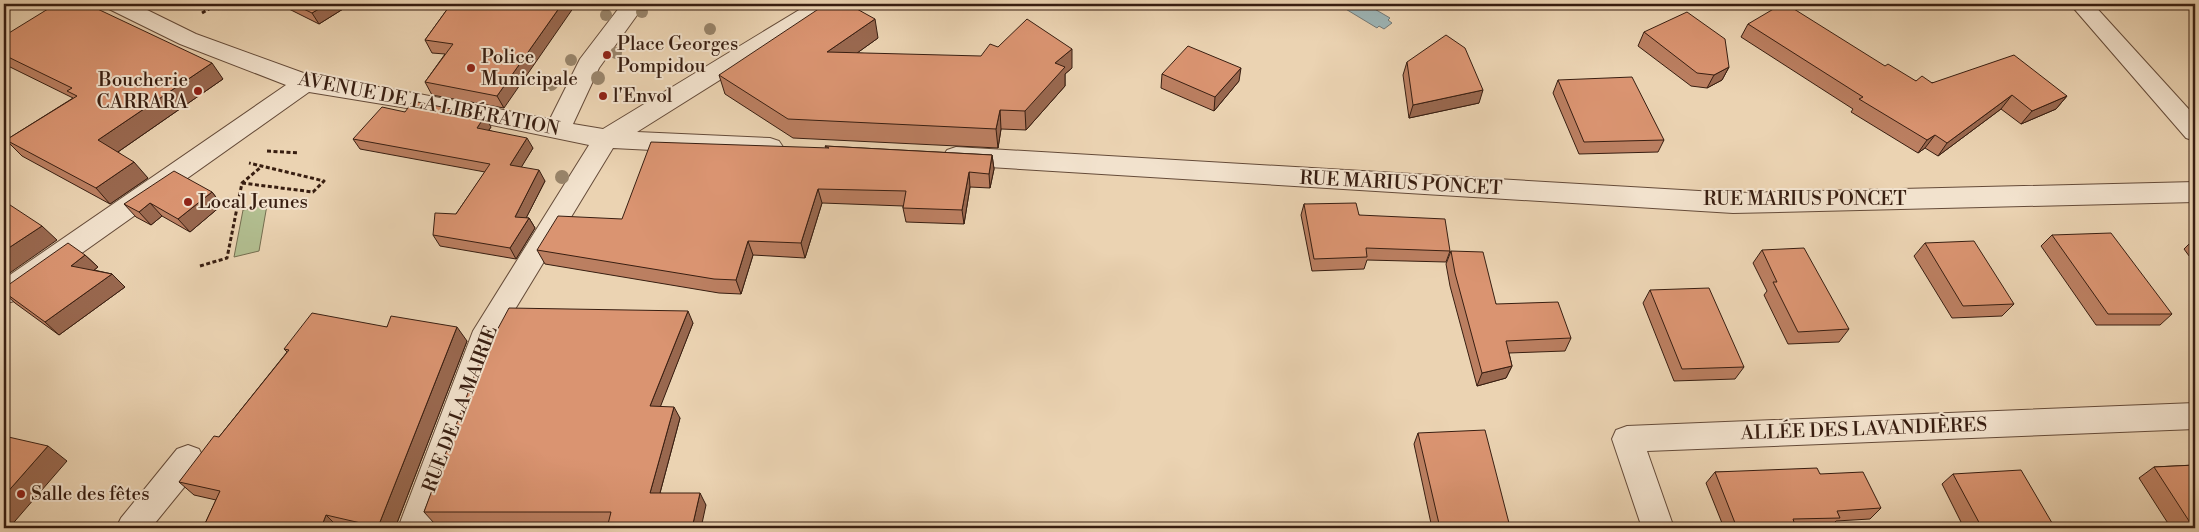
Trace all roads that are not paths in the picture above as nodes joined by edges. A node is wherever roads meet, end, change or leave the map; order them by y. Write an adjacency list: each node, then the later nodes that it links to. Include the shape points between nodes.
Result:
1 (116, 4): 5 (street, AVENUE DE LA LIBÉRATION, via 188,39)
2 (634, 4): 6 (street, via 588,65)
3 (825, 4): 8 (street)
4 (2081, 4): 7 (street)
5 (306, 83): 6 (street, AVENUE DE LA LIBÉRATION); 12 (street)
6 (558, 129): 8 (street, AVENUE DE LA LIBÉRATION)
7 (2195, 132)
8 (606, 139): 9 (street); 16 (street, RUE DE LA MAIRIE, via 487,331)
9 (798, 148)
10 (934, 155): 11 (street, RUE MARIUS PONCET, via 1733,202)
11 (2195, 192)
12 (4, 293)
13 (2195, 416): 17 (street, ALLÉE DES LAVANDIÈRES, via 1627,439)
14 (188, 459): 15 (street)
15 (132, 528)
16 (414, 528)
17 (1658, 528)

